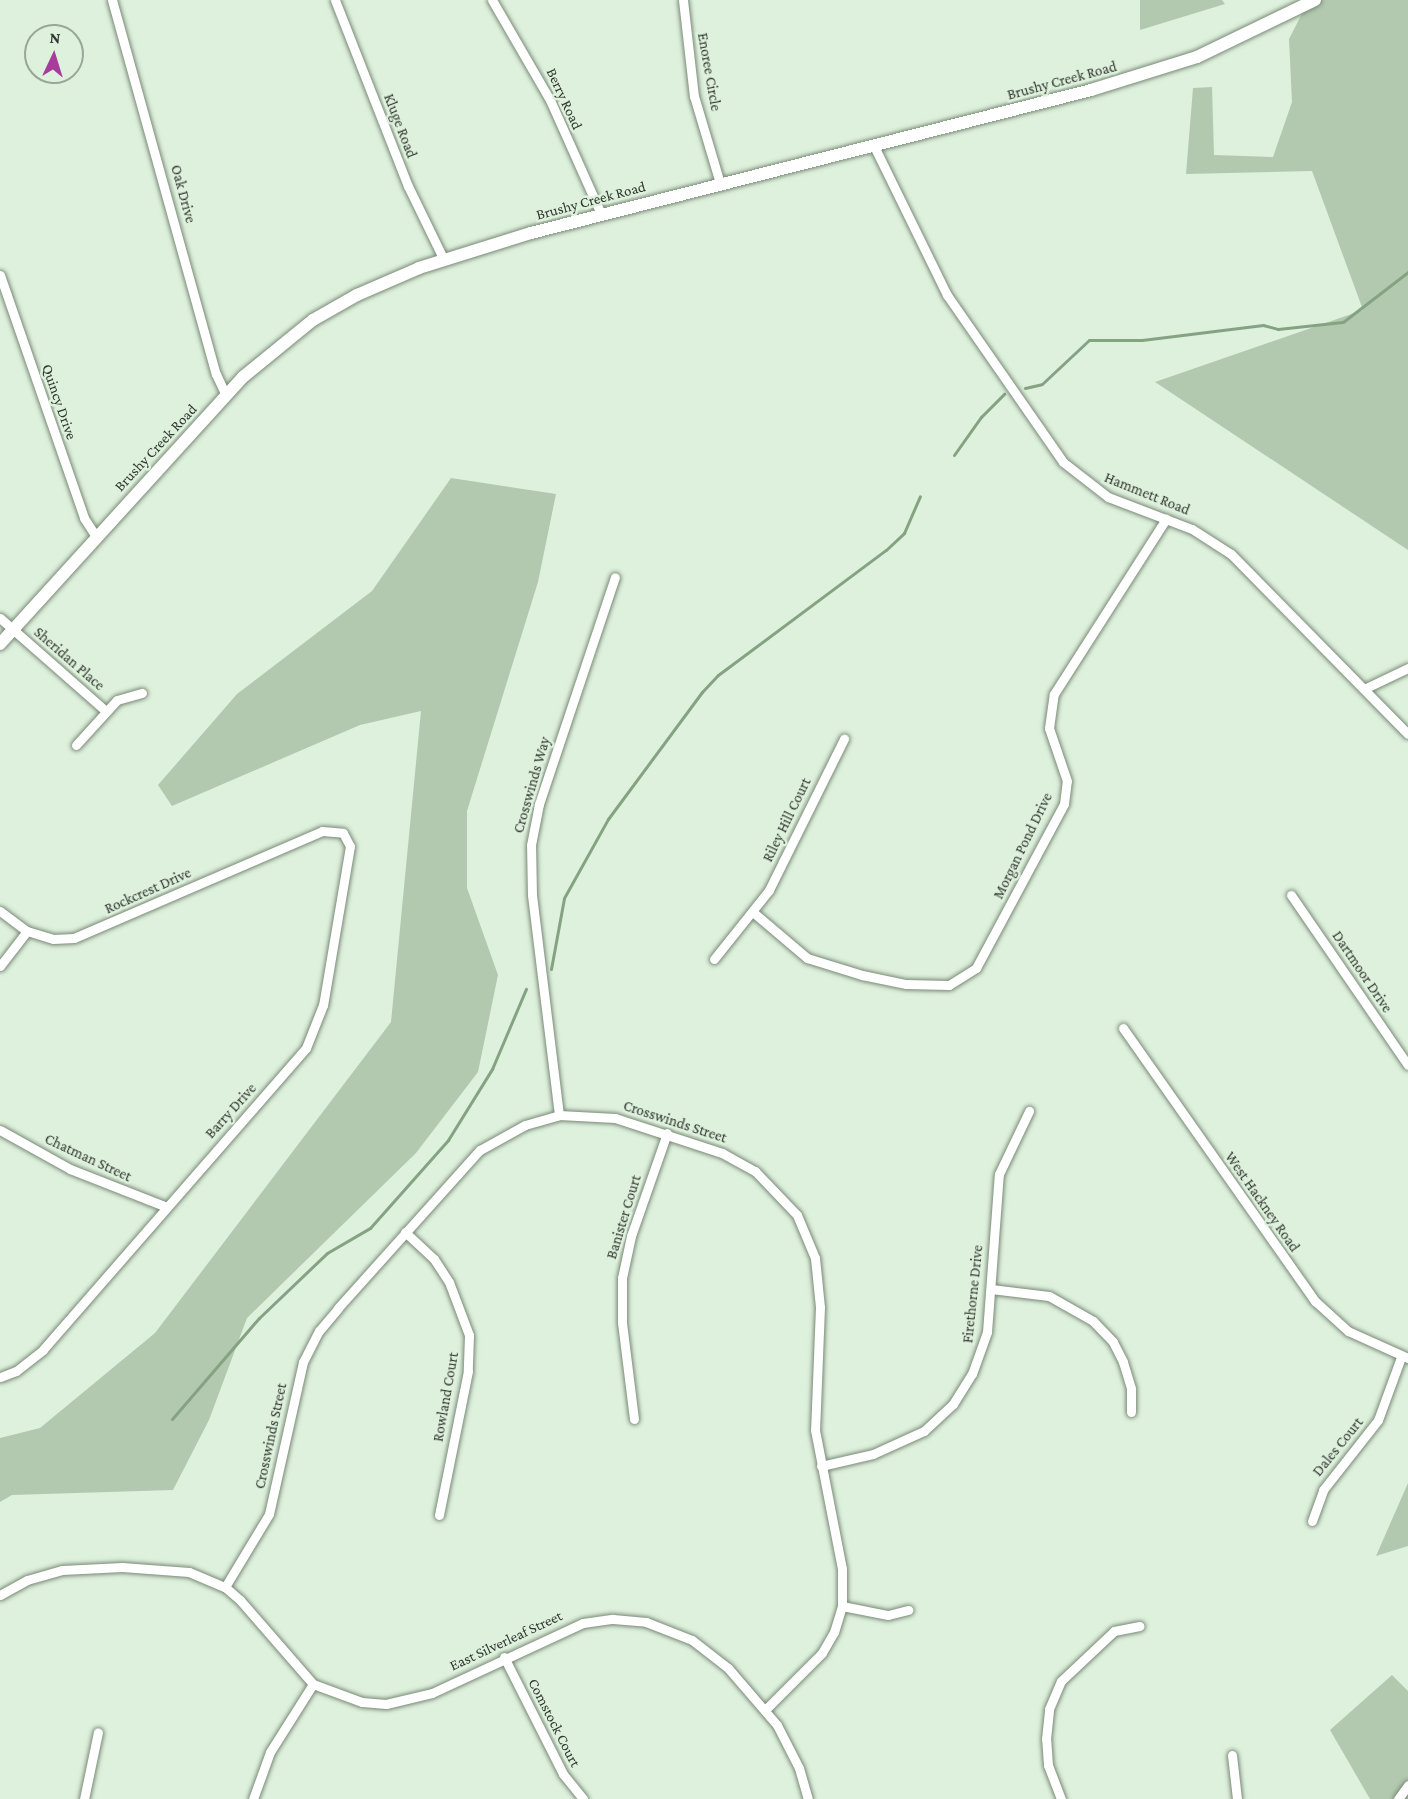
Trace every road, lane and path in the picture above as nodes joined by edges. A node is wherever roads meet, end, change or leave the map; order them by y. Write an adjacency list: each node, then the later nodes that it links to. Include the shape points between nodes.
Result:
1 (112, 0): 11 (street, Oak Drive, via 216,374)
2 (335, 0): 9 (street, Kluge Road, via 408,186)
3 (492, 0): 8 (street, Berry Road, via 550,100)
4 (683, 0): 7 (street, Enoree Circle, via 694,96)
5 (1315, 0): 6 (main road, Brushy Creek Road, via 1197,57 1091,90)
6 (874, 146): 7 (main road, Brushy Creek Road); 12 (street, Hammett Road, via 947,295 1059,457 1099,492)
7 (720, 183): 8 (main road, Brushy Creek Road)
8 (602, 214): 9 (main road, Brushy Creek Road)
9 (444, 260): 11 (main road, Brushy Creek Road, via 384,283 313,320 274,349)
10 (0, 275): 13 (street, Quincy Drive, via 84,518)
11 (226, 395): 13 (main road, Brushy Creek Road)
12 (1166, 519): 19 (street, Hammett Road, via 1192,529 1231,554); 28 (street, Morgan Pond Drive, via 1054,694 1049,728 1067,781 1064,804 976,968 949,985 906,984 862,975 807,958)
13 (95, 535): 16 (main road, Brushy Creek Road)
14 (615, 577): 35 (street, Crosswinds Way, via 539,804 531,845 532,896)
15 (0, 618): 16 (street, Sheridan Place)
16 (12, 630): 17 (main road, Brushy Creek Road); 21 (street, Sheridan Place)
17 (0, 644)
18 (1408, 668): 19 (street)
19 (1366, 688): 22 (street, Hammett Road)
20 (142, 693): 21 (street, Sheridan Place, via 121,698)
21 (106, 711): 24 (street, Sheridan Place)
22 (1408, 734)
23 (844, 739): 28 (street, Riley Hill Court)
24 (76, 745)
25 (309, 836): 29 (street, Rockcrest Drive, via 82,935 53,939); 38 (street, Barry Drive, via 330,830 343,833 350,846 319,1019 290,1068)
26 (1291, 896): 33 (street, Dartmoor Drive)
27 (0, 911): 29 (street, Rockcrest Drive)
28 (754, 913): 30 (street, Riley Hill Court)
29 (27, 931): 31 (street)
30 (714, 959)
31 (0, 966)
32 (1123, 1028): 41 (street, West Hackney Road, via 1314,1301 1348,1331)
33 (1408, 1065)
34 (1029, 1110): 40 (street, Firethorne Drive, via 999,1174)
35 (559, 1115): 37 (street, Crosswinds Street, via 615,1118); 39 (street, Crosswinds Street, via 525,1125 480,1150)
36 (0, 1130): 38 (street, Chatman Street, via 79,1174)
37 (667, 1133): 44 (street, Banister Court, via 631,1236 622,1278 622,1322); 45 (street, Crosswinds Street, via 722,1152 755,1171 784,1197 806,1232 819,1286 814,1411)
38 (167, 1207): 42 (street, Barry Drive, via 42,1350 16,1371)
39 (405, 1232): 46 (street, Rowland Court, via 434,1259 449,1282 469,1335 468,1371); 48 (street, Crosswinds Street, via 310,1345 269,1514)
40 (991, 1289): 43 (street, via 1049,1296 1094,1321 1113,1342 1123,1362 1131,1389); 45 (street, Firethorne Drive, via 987,1332 979,1359 943,1414 900,1444)
41 (1405, 1357): 47 (street, Dales Court, via 1378,1420 1323,1490)
42 (0, 1377)
43 (1131, 1412)
44 (634, 1419)
45 (821, 1466): 50 (street, Crosswinds Street, via 842,1569)
46 (439, 1515)
47 (1312, 1521)
48 (225, 1587): 49 (street, via 175,1569 85,1568 41,1575); 54 (street)
49 (0, 1595)
50 (842, 1606): 51 (street, via 888,1616); 55 (street, Crosswinds Street, via 822,1653)
51 (908, 1610)
52 (1140, 1626): 63 (street, via 1114,1631 1061,1681 1050,1708 1046,1739 1048,1765)
53 (504, 1657): 54 (street, East Silverleaf Street, via 432,1694 399,1702 362,1702); 55 (street, East Silverleaf Street, via 583,1623 614,1619 646,1622 676,1631 706,1649); 61 (street, Comstock Court, via 563,1774)
54 (313, 1684): 60 (street, via 270,1752)
55 (765, 1710): 62 (street, East Silverleaf Street, via 787,1742)
56 (98, 1732): 59 (street)
57 (1232, 1755): 64 (street)
58 (1408, 1785): 65 (street)
59 (84, 1799)
60 (253, 1799)
61 (583, 1799)
62 (808, 1799)
63 (1061, 1799)
64 (1237, 1799)
65 (1398, 1799)

